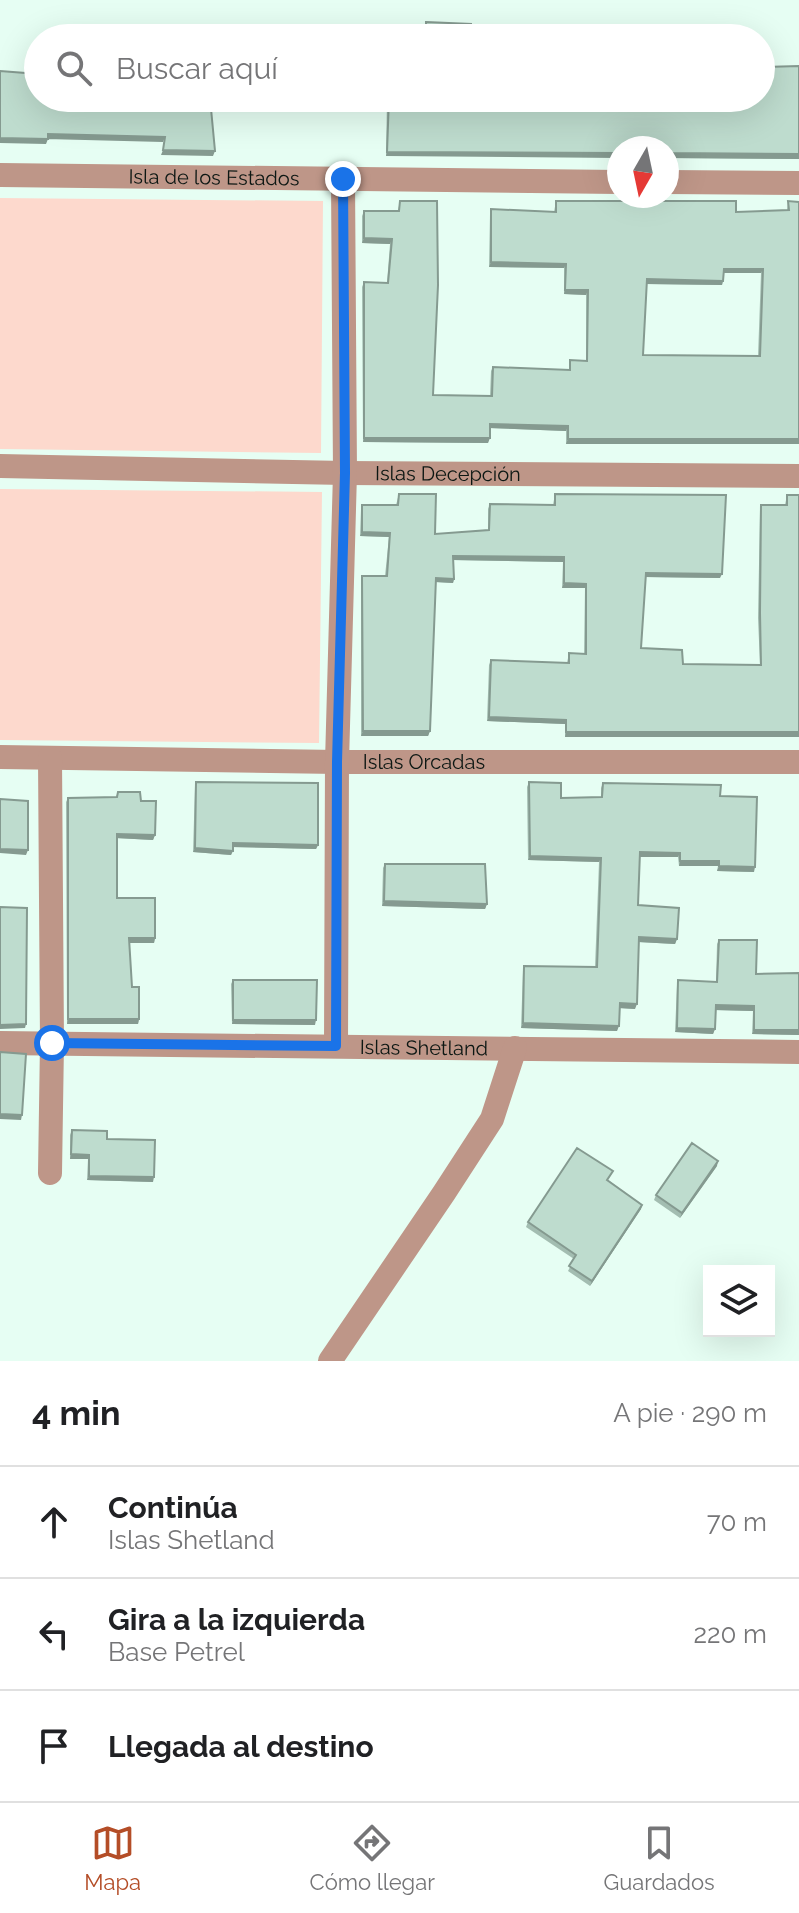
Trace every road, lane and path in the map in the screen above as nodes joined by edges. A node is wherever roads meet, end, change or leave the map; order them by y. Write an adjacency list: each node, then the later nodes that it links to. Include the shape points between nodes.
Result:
1 (0, 175): 2 (street, Isla de los Estados)
2 (343, 179): 3 (street, Isla de los Estados); 7 (street)
3 (607, 182)
4 (679, 182): 5 (street)
5 (799, 183)
6 (0, 466): 7 (street, Islas Decepción)
7 (345, 473): 8 (street, Islas Decepción); 11 (street)
8 (799, 476)
9 (0, 757): 10 (street, Islas Orcadas)
10 (50, 758): 11 (street, Islas Orcadas); 14 (street)
11 (337, 762): 12 (street, Islas Orcadas); 15 (street)
12 (799, 762)
13 (0, 1043): 14 (street, Islas Shetland)
14 (52, 1043): 15 (street, Islas Shetland); 18 (street)
15 (336, 1046): 16 (street, Islas Shetland)
16 (515, 1048): 17 (street, Islas Shetland); 19 (street, via 492,1119)
17 (799, 1052)
18 (50, 1173)
19 (330, 1361)

